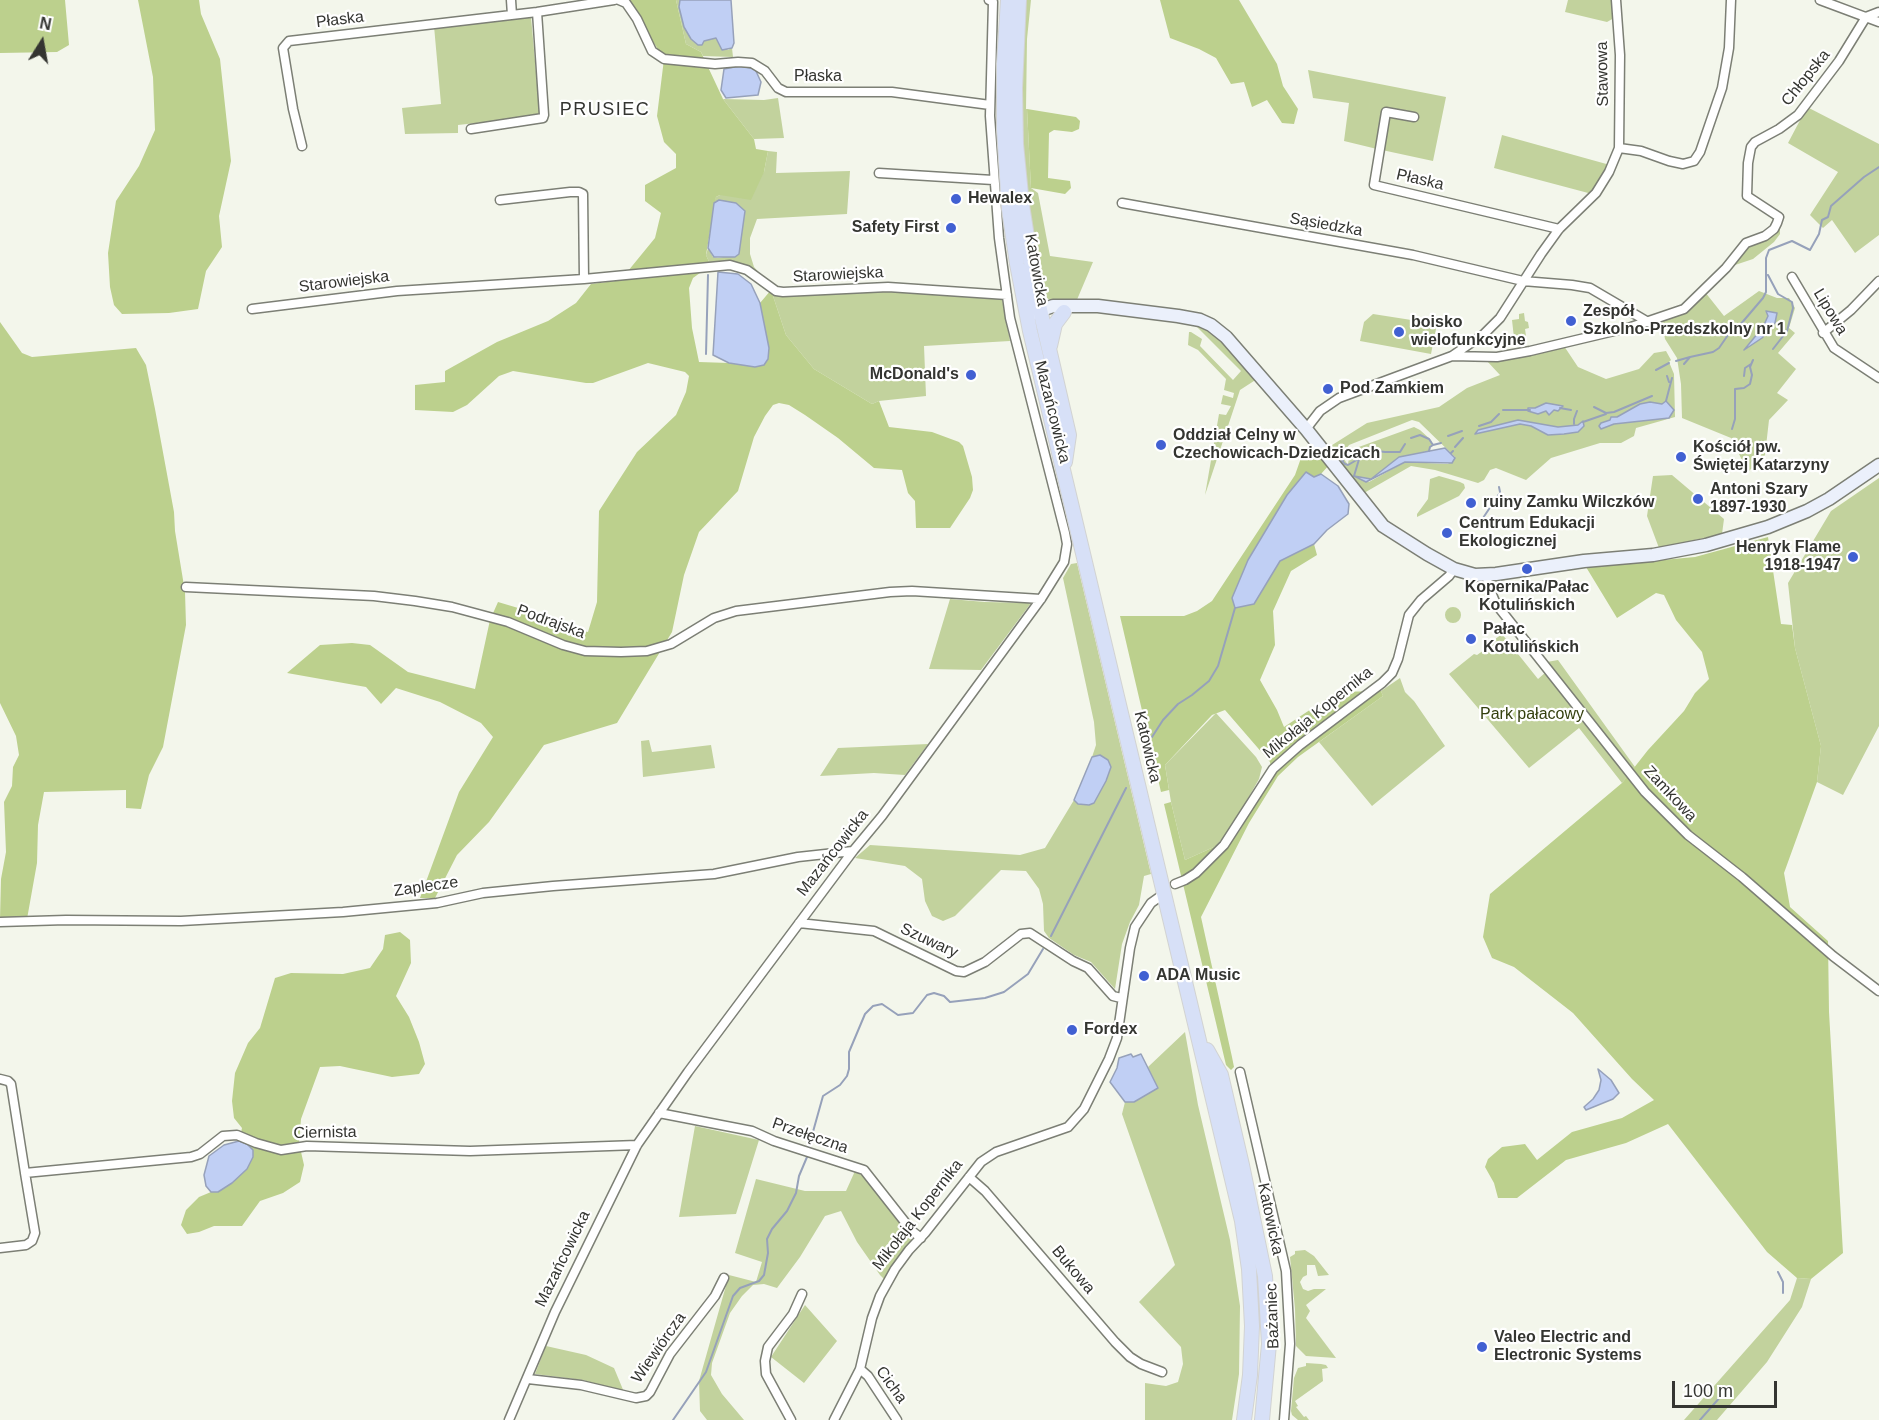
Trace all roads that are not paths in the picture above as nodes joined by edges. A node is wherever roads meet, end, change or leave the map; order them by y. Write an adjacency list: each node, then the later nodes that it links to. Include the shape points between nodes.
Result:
1 (511, 0): 12 (street)
2 (614, 0): 10 (street, Płaska)
3 (619, 0): 15 (street, Płaska, via 626,3 637,19 652,51 664,59 752,63 786,92 892,92)
4 (1008, 0): 33 (main road, Katowicka, via 1006,176 1017,264)
5 (1019, 0): 33 (main road, Katowicka, via 1016,144)
6 (1616, 0): 19 (street, Stawowa)
7 (1731, 0): 19 (street, via 1722,88 1694,161 1683,164)
8 (1820, 0): 13 (street)
9 (991, 1): 15 (street)
10 (537, 12): 12 (street, Płaska); 17 (street, via 543,118)
11 (1879, 12): 13 (street)
12 (512, 15): 18 (street, Płaska, via 290,41 283,48)
13 (1866, 17): 14 (street); 35 (street, Chłopska, via 1798,115 1751,147 1747,196 1779,217 1774,229 1746,243 1684,309)
14 (1879, 22)
15 (990, 105): 21 (street)
16 (1414, 117): 24 (street, Płaska, via 1386,112 1374,185)
17 (471, 129)
18 (302, 146)
19 (1619, 148): 24 (street, via 1596,193)
20 (879, 173): 21 (street)
21 (993, 180): 29 (street)
22 (500, 200): 26 (street, via 583,194)
23 (1122, 202): 27 (street, Sąsiedzka, via 1413,255)
24 (1559, 229): 27 (street)
25 (1792, 277): 36 (street, Lipowa)
26 (584, 279): 29 (street, Starowiejska, via 730,265 747,270 783,292 888,287); 31 (street, Starowiejska, via 397,291)
27 (1523, 281): 35 (street, via 1590,288); 38 (street, via 1500,318)
28 (1879, 281): 36 (street)
29 (1007, 295): 34 (street)
30 (1086, 306): 32 (street); 33 (street, via 1053,306); 40 (street, via 1179,316 1211,325)
31 (252, 309)
32 (1064, 312): 33 (street); 37 (main road, via 1055,324)
33 (1033, 313): 34 (street); 37 (main road, Katowicka); 42 (main road, Katowicka)
34 (1010, 318): 46 (street, Mazańcowicka, via 1067,544 1064,562)
35 (1648, 322): 38 (street, Chłopska, via 1497,357)
36 (1823, 333): 39 (street, Lipowa, via 1834,348)
37 (1049, 351): 42 (main road, Katowicka, via 1069,435)
38 (1452, 356): 40 (street, via 1339,398 1320,411)
39 (1879, 378)
40 (1306, 429): 43 (street, via 1383,526)
41 (1879, 465): 44 (street, via 1807,512 1706,545)
42 (1064, 470): 48 (main road, Katowicka)
43 (1454, 568): 44 (street); 48 (street, Mikołaja Kopernika, via 1409,615 1392,673 1273,769 1224,845 1196,873)
44 (1487, 575): 51 (street, Zamkowa, via 1496,604 1645,792 1688,835)
45 (186, 587): 46 (street, Podrajska, via 415,601 508,622 585,651 621,652 648,651 670,644 714,618 736,611 912,591)
46 (1041, 599): 47 (street, Mazańcowicka)
47 (853, 851): 49 (street, Zaplecze, via 798,857 714,874 483,893 437,903 343,912 181,921); 50 (street, Mazańcowicka)
48 (1170, 888): 52 (street, Mikołaja Kopernika, via 1151,903 1136,927); 53 (main road, Katowicka)
49 (0, 922)
50 (800, 923): 52 (street, Szuwary, via 874,931 964,972 985,962 1021,934 1030,933 1088,968 1113,996); 56 (street, Mazańcowicka)
51 (1879, 991)
52 (1121, 998): 59 (street, Mikołaja Kopernika, via 1117,1038 1084,1110 1068,1127 996,1152)
53 (1198, 1032): 71 (main road, Katowicka, via 1242,1221 1249,1269 1252,1326); 72 (main road, Katowicka, via 1221,1075 1261,1255 1269,1344)
54 (1240, 1072): 73 (street, Bażaniec, via 1286,1271 1290,1344)
55 (0, 1079): 58 (street, via 11,1084)
56 (659, 1113): 57 (street, Mazańcowicka); 60 (street, Przełęczna, via 752,1131 864,1170)
57 (637, 1144): 58 (street, Ciernista, via 470,1151 307,1146 281,1150 237,1135 223,1136 191,1157); 66 (street, Mazańcowicka, via 555,1312)
58 (25, 1173): 61 (street, via 35,1233 26,1245)
59 (969, 1177): 60 (street, Mikołaja Kopernika); 65 (street, Bukowa, via 1115,1342 1136,1360)
60 (921, 1238): 64 (street, Mikołaja Kopernika, via 879,1296)
61 (0, 1248)
62 (724, 1278): 66 (street, Wiewiórcza, via 715,1296 670,1354 650,1392 642,1398)
63 (802, 1294): 68 (street, via 793,1314 768,1347 765,1361 766,1374)
64 (860, 1369): 69 (street, Mikołaja Kopernika); 70 (street, Cicha)
65 (1162, 1372)
66 (528, 1378): 67 (street, Mazańcowicka)
67 (509, 1420)
68 (791, 1420)
69 (834, 1420)
70 (897, 1420)
71 (1244, 1420)
72 (1262, 1420)
73 (1284, 1420)

